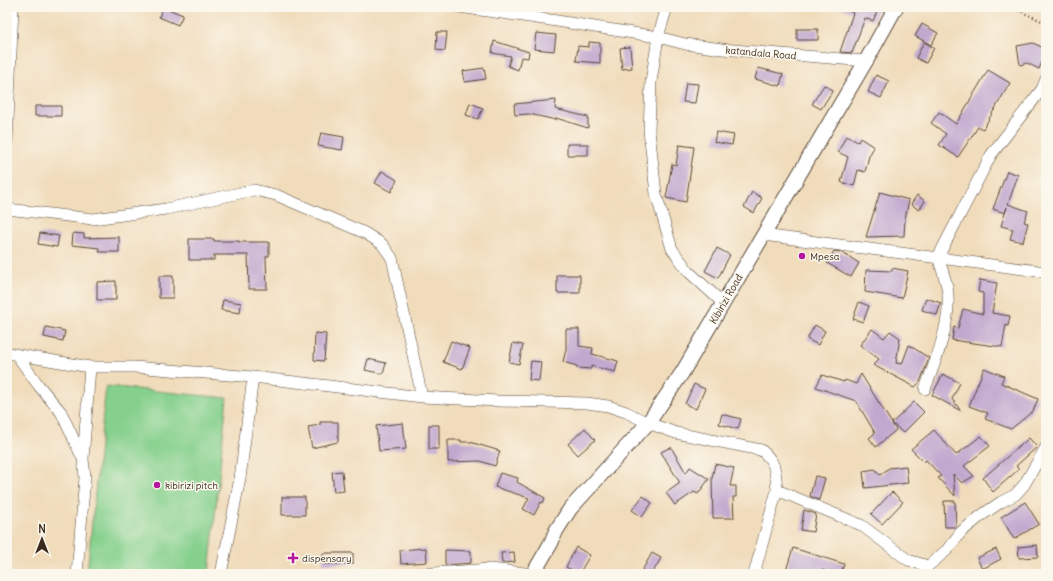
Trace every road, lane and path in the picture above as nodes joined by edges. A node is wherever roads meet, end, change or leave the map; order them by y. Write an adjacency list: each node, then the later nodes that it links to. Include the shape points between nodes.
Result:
1 (13, 7): 8 (street)
2 (459, 7): 7 (street, katandala Road)
3 (667, 7): 7 (street)
4 (896, 7): 9 (street, Kibirizi Road)
5 (1011, 7): 6 (path)
6 (1046, 23)
7 (658, 37): 9 (street, katandala Road, via 722,49); 16 (street, via 651,82 649,130 656,194 672,249 689,272)
8 (9, 60): 11 (street)
9 (866, 62): 13 (street, Kibirizi Road)
10 (1046, 79): 14 (street, via 1042,89 991,155)
11 (7, 142)
12 (7, 210): 21 (street, via 93,219 166,209 254,190 276,195 365,233 382,244 392,258)
13 (763, 235): 14 (street); 16 (street, Kibirizi Road)
14 (938, 257): 15 (street); 20 (street, via 948,288 948,312 942,340)
15 (1046, 272)
16 (724, 304): 22 (street, Kibirizi Road, via 682,373)
17 (11, 353): 18 (street); 24 (street, via 61,412)
18 (90, 367): 19 (street, via 134,367); 24 (street)
19 (253, 377): 21 (street); 28 (street, via 240,478)
20 (925, 389)
21 (422, 397): 22 (street, via 587,403 608,406)
22 (648, 422): 25 (street, via 676,433 761,450 774,463); 30 (street, Kibirizi Road, via 570,509)
23 (1046, 447): 26 (street, via 1024,485 1015,495 1001,502 961,532)
24 (83, 459): 27 (street, via 85,477)
25 (777, 490): 26 (street, via 861,525 908,560); 31 (street)
26 (926, 570)
27 (77, 574)
28 (221, 574)
29 (420, 574): 30 (street, via 490,569)
30 (533, 574)
31 (754, 574)

